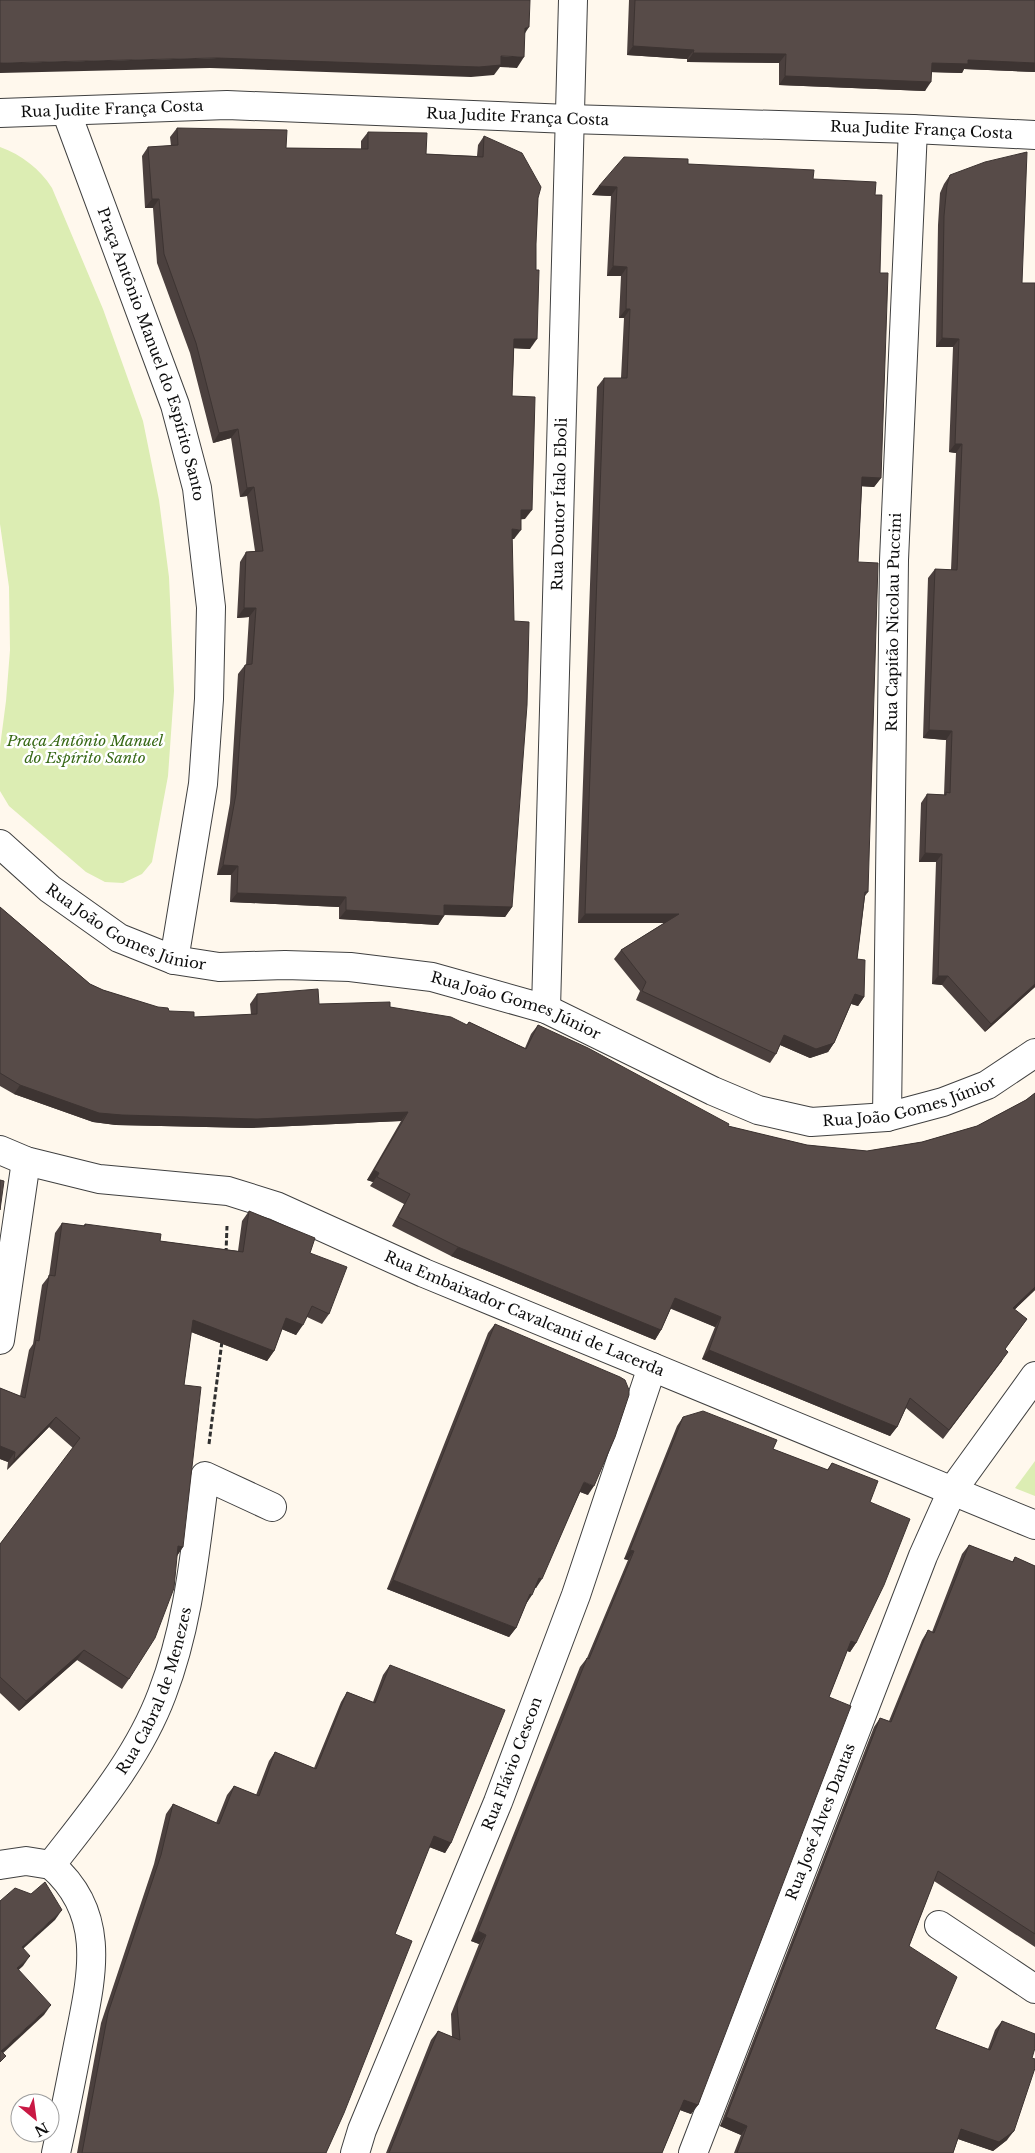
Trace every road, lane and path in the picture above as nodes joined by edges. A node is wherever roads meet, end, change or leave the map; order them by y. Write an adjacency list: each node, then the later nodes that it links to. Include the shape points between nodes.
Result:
1 (573, 0): 4 (street, Rua Doutor Ítalo Eboli)
2 (66, 111): 3 (street, Rua Judite França Costa); 4 (street, Rua Judite França Costa, via 227,105); 8 (street, Praça Antônio Manuel do Espírito Santo, via 175,405 197,488 211,606 209,699 203,784)
3 (0, 113)
4 (569, 119): 5 (street, Rua Judite França Costa); 9 (street, Rua Doutor Ítalo Eboli)
5 (913, 129): 6 (street, Rua Judite França Costa); 11 (street, Rua Capitão Nicolau Puccini, via 894,560)
6 (1035, 135)
7 (0, 844): 8 (street, Rua João Gomes Júnior, via 50,889 118,938)
8 (174, 960): 9 (street, Rua João Gomes Júnior, via 219,967 286,965 350,968 432,977)
9 (546, 1009): 11 (street, Rua João Gomes Júnior, via 758,1110 811,1122)
10 (1035, 1053): 11 (street, Rua João Gomes Júnior, via 987,1085 944,1102)
11 (887, 1117)
12 (0, 1150): 13 (street, Rua Embaixador Cavalcanti de Lacerda)
13 (26, 1161): 14 (street, Rua Embaixador Cavalcanti de Lacerda, via 99,1178); 17 (street)
14 (228, 1191): 15 (path); 18 (street, Rua Embaixador Cavalcanti de Lacerda, via 310,1220 424,1273)
15 (226, 1259)
16 (222, 1337): 20 (path)
17 (0, 1340)
18 (652, 1367): 21 (street, Rua Embaixador Cavalcanti de Lacerda); 29 (street, Rua Flávio Cescon, via 576,1595 498,1802)
19 (1035, 1376): 21 (street, Rua José Alves Dantas)
20 (205, 1476): 22 (street); 25 (street, Rua Cabral de Menezes, via 187,1609 162,1697 106,1795)
21 (952, 1491): 23 (street, Rua Embaixador Cavalcanti de Lacerda); 30 (street, Rua José Alves Dantas, via 923,1556)
22 (272, 1507)
23 (1035, 1525)
24 (0, 1865): 25 (street, via 26,1861)
25 (51, 1865): 28 (street, via 67,1879 85,1912 92,1971)
26 (939, 1924): 27 (street)
27 (1035, 1989)
28 (56, 2153)
29 (355, 2153)
30 (693, 2153)

